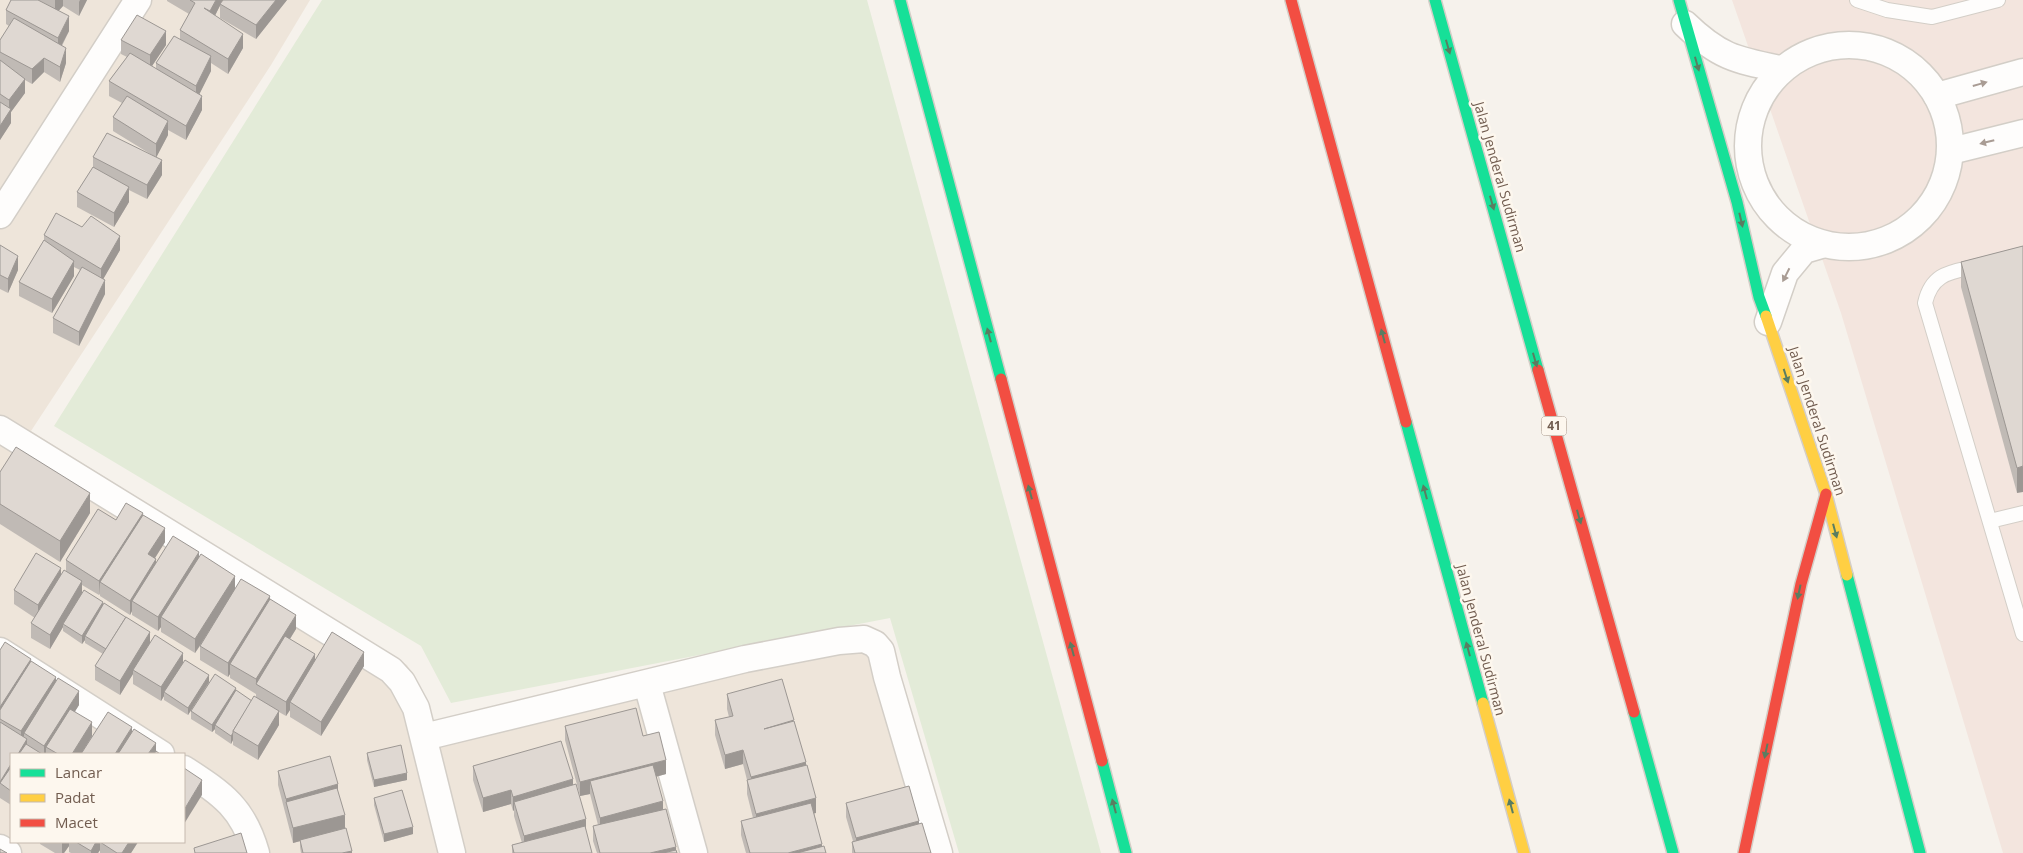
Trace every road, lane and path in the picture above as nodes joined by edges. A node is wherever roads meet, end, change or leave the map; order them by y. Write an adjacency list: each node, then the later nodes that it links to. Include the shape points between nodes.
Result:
1 (138, 0): 13 (street)
2 (900, 0): 33 (main road, one-way to 2)
3 (1291, 0): 34 (main road, Jalan Jenderal Sudirman, one-way to 3)
4 (1435, 0): 35 (main road, Jalan Jenderal Sudirman / 41, one-way to 35)
5 (1857, 0): 6 (lane, via 1887,10 1932,17)
6 (1998, 0)
7 (1682, 12): 8 (street, via 1702,40 1724,54); 16 (main road, Jalan Jenderal Sudirman, one-way to 16)
8 (1780, 69): 10 (street, via 1809,51 1843,44 1876,48 1908,62); 14 (street, via 1759,96 1748,127 1748,160 1758,192 1778,218)
9 (2023, 72): 10 (street, one-way to 9)
10 (1937, 96): 12 (street, via 1947,117)
11 (2023, 133): 12 (street, one-way to 12)
12 (1951, 151): 14 (street, via 1943,184 1935,199 1926,213 1901,234 1870,245)
13 (0, 215)
14 (1821, 245): 16 (street, one-way to 16, via 1804,250 1785,274)
15 (1988, 264): 20 (lane, via 1944,274 1928,290 1925,303)
16 (1768, 322): 18 (main road, Jalan Jenderal Sudirman, one-way to 18)
17 (0, 429): 24 (street, via 391,670 409,692)
18 (1826, 494): 36 (main road, one-way to 36, via 1801,584); 37 (main road, Jalan Jenderal Sudirman, one-way to 37)
19 (2023, 514): 20 (lane)
20 (1990, 521): 21 (lane)
21 (2023, 634)
22 (0, 650): 25 (street)
23 (647, 684): 24 (street); 31 (street); 32 (street, via 839,640 870,640 881,651)
24 (424, 736): 30 (street)
25 (160, 753)
26 (185, 770): 29 (street, via 217,790 237,811 250,831)
27 (0, 848): 28 (street)
28 (8, 853)
29 (256, 853)
30 (452, 853)
31 (694, 853)
32 (939, 853)
33 (1126, 853)
34 (1524, 853)
35 (1673, 853)
36 (1744, 853)
37 (1920, 853)

